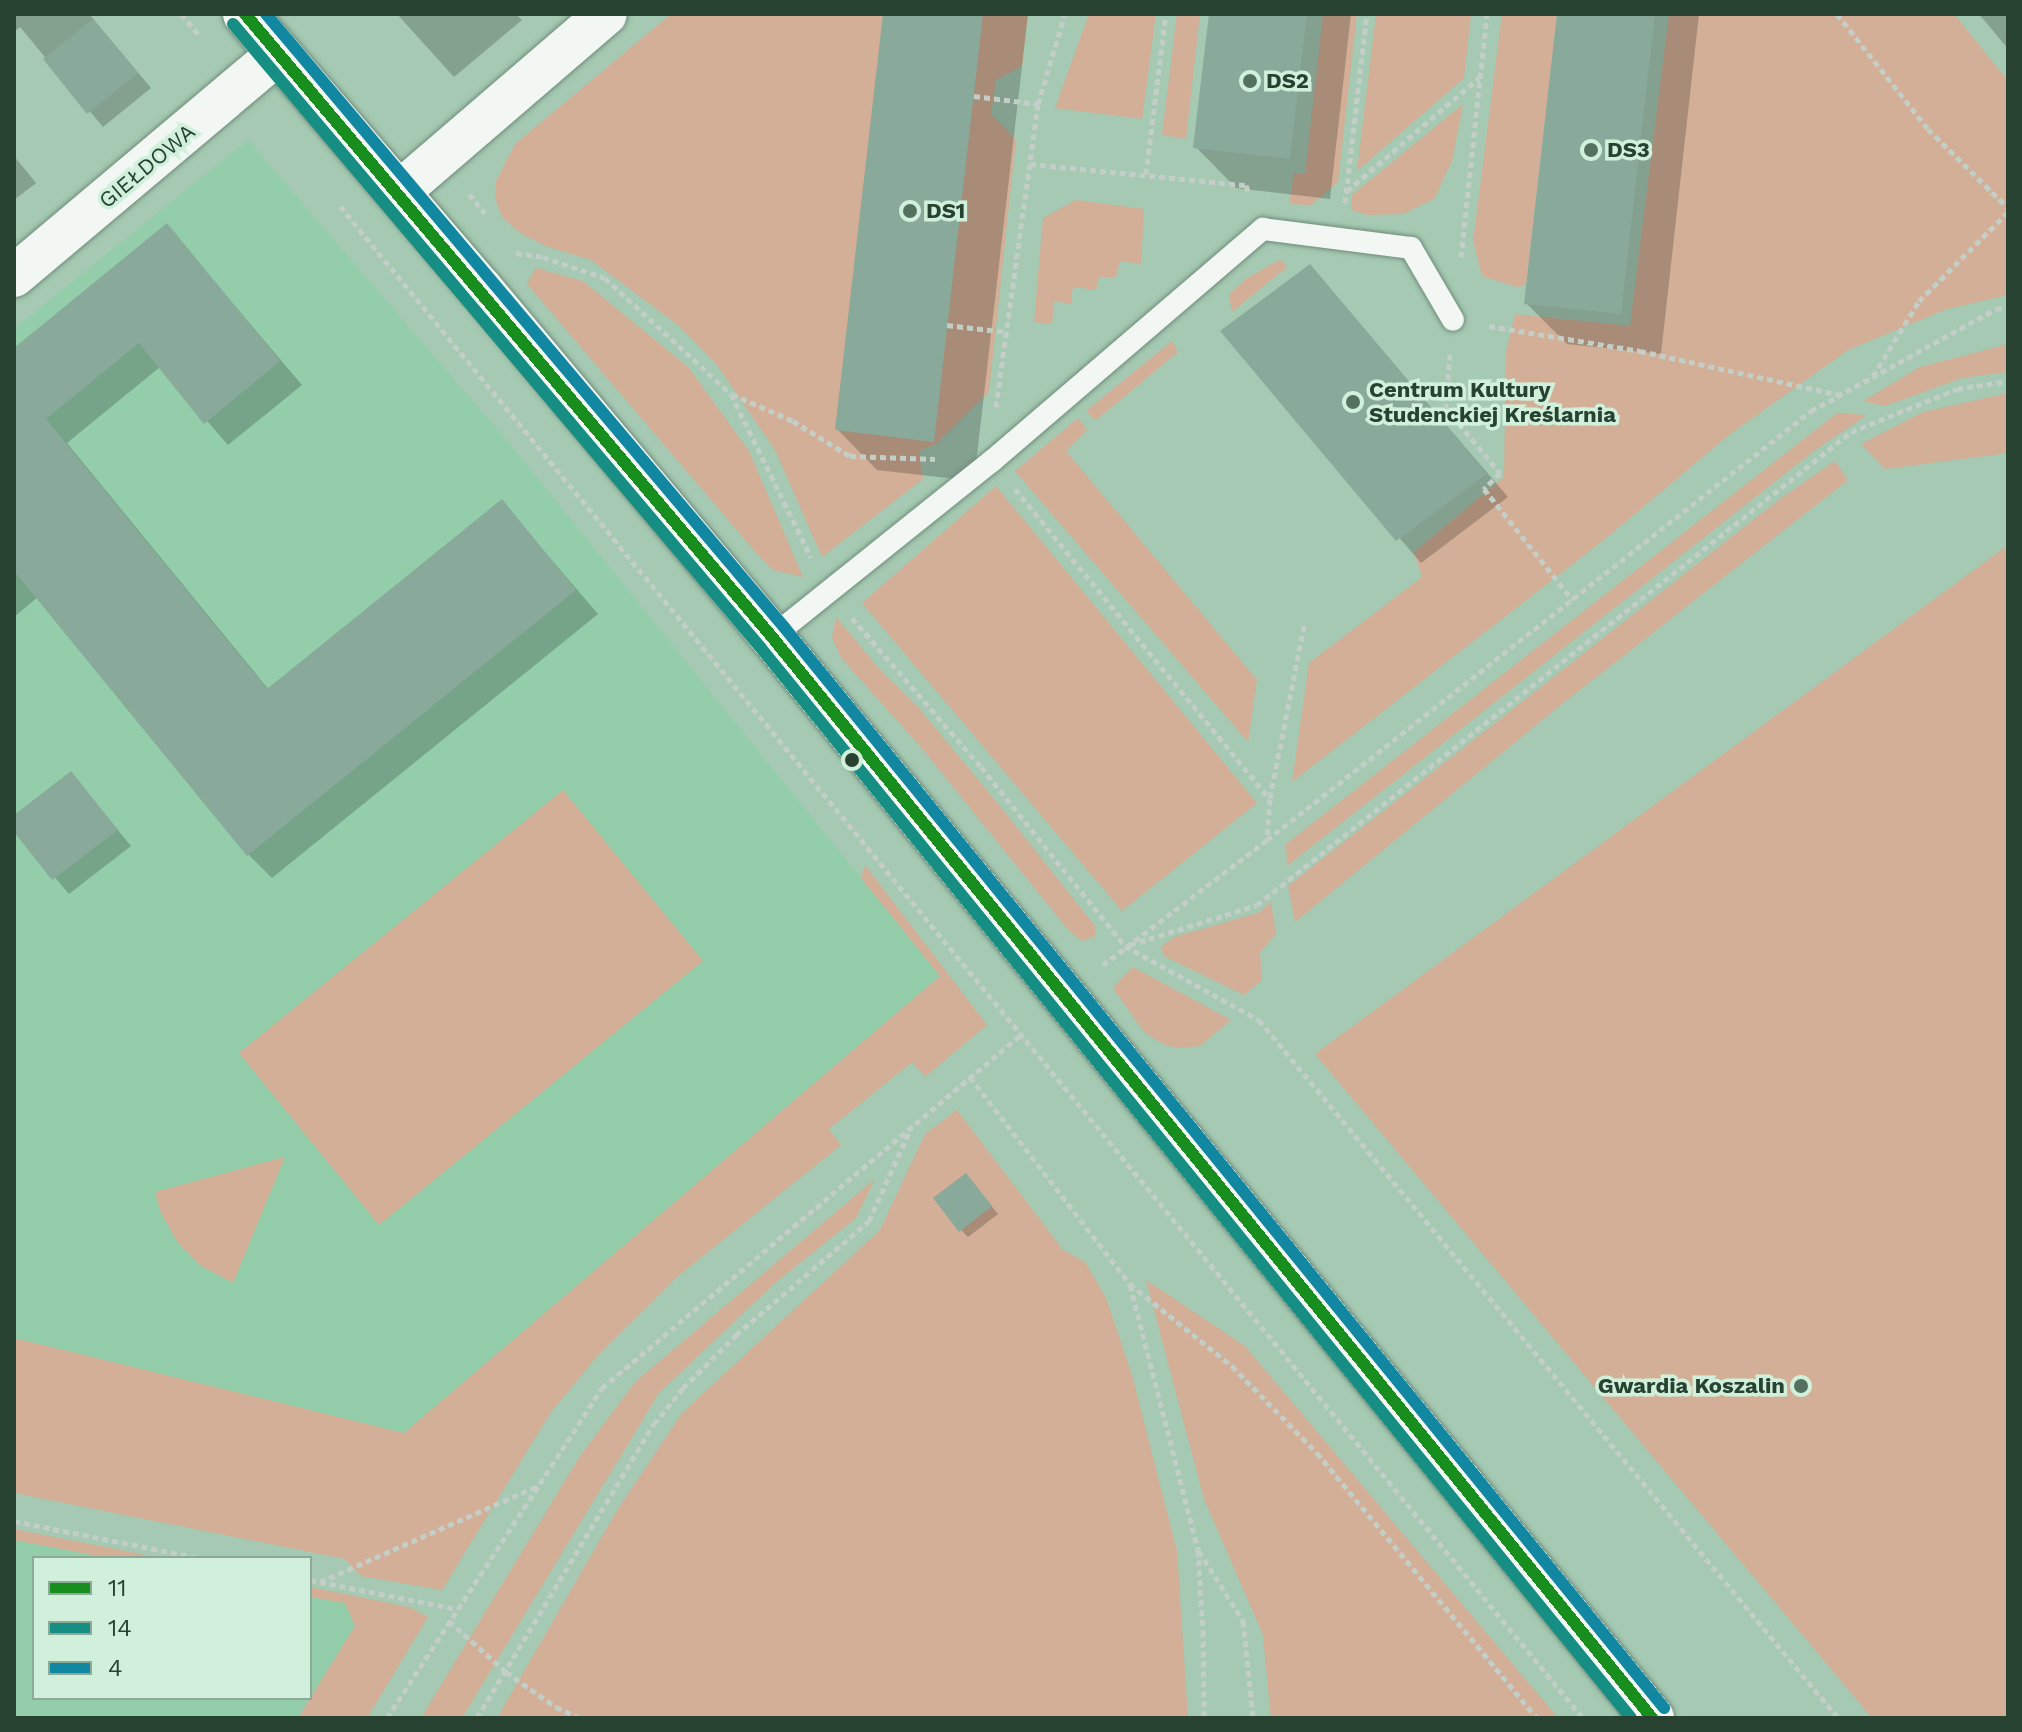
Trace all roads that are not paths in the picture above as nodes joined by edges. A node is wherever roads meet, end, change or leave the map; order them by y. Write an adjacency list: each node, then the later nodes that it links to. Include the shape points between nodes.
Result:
1 (245, 14): 3 (main road)
2 (606, 14): 4 (street)
3 (278, 54): 4 (main road); 5 (street, GIEŁDOWA)
4 (398, 193): 7 (main road)
5 (14, 276)
6 (1453, 320): 7 (lane, via 1411,248 1263,229 992,461)
7 (772, 637): 8 (main road)
8 (1652, 1718)

